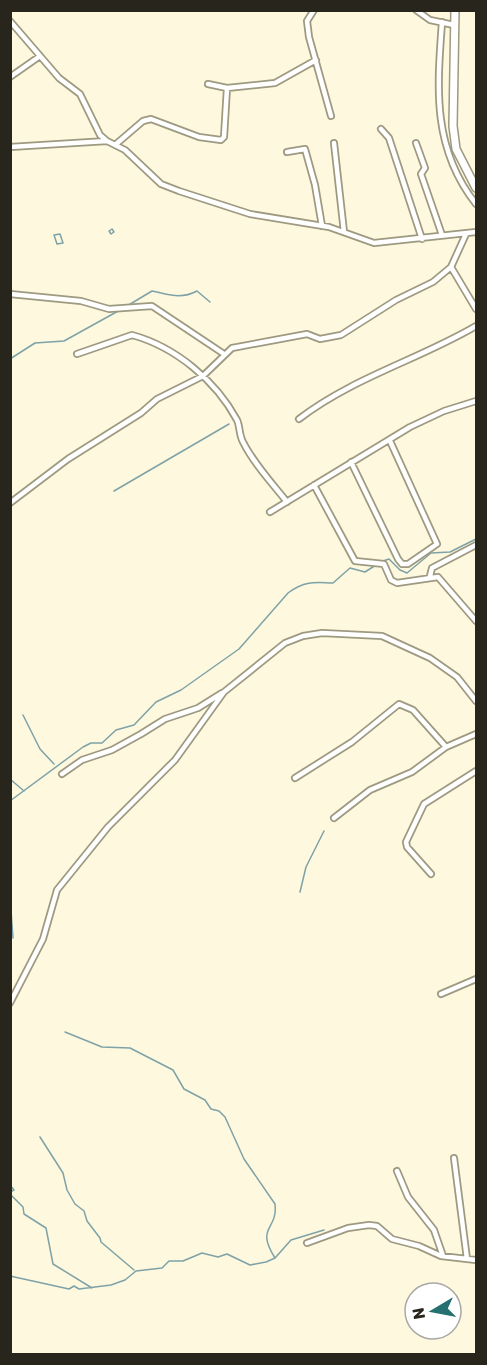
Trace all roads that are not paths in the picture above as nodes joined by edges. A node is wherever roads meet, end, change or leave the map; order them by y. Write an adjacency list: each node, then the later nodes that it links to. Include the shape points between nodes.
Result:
1 (314, 10): 8 (street, via 307,21)
2 (455, 10): 6 (main road)
3 (419, 12): 5 (street)
4 (10, 21): 7 (street)
5 (442, 22): 6 (street); 21 (street, via 442,134 449,157)
6 (454, 25): 20 (main road, via 456,149)
7 (40, 56): 9 (street); 14 (street, via 80,94 100,135)
8 (316, 60): 11 (street, via 275,83); 12 (street)
9 (10, 77)
10 (208, 84): 11 (street)
11 (227, 88): 17 (street, via 221,140 198,137 151,119 143,121)
12 (331, 116)
13 (381, 129): 27 (street, via 389,138)
14 (107, 141): 17 (street); 18 (street)
15 (334, 143): 23 (street)
16 (416, 143): 26 (street, via 425,168 421,174 423,184)
17 (115, 145): 22 (street, via 161,184 250,214)
18 (10, 147)
19 (287, 152): 22 (street, via 305,149)
20 (477, 188)
21 (477, 204)
22 (322, 226): 23 (street)
23 (344, 232): 27 (street, via 374,243)
24 (477, 232): 25 (street)
25 (466, 234): 26 (street); 28 (street)
26 (442, 235): 27 (street)
27 (422, 238)
28 (451, 267): 30 (street); 33 (street, via 433,282 341,335 320,339 297,335 232,348)
29 (10, 294): 33 (street, via 81,300 109,309 149,305)
30 (477, 309)
31 (477, 326): 36 (street)
32 (77, 354): 34 (street, via 132,335 180,357)
33 (224, 354): 34 (street)
34 (203, 376): 40 (street, via 231,410 239,423 243,443); 41 (street, via 158,399)
35 (477, 401): 37 (street, via 444,411)
36 (299, 419)
37 (390, 441): 38 (street); 38 (street, via 437,544 408,564 398,559)
38 (351, 462): 39 (street)
39 (314, 485): 40 (street); 44 (street, via 355,561 384,564 391,580 398,583)
40 (287, 502): 42 (street)
41 (10, 503)
42 (270, 512)
43 (477, 545): 44 (street, via 432,568)
44 (430, 576): 45 (street, via 438,577)
45 (477, 621)
46 (224, 692): 47 (street, via 285,643 322,633 352,634 382,636 421,653 457,677); 51 (street, via 198,708 165,719 112,750 82,760); 57 (street, via 175,760 108,827 57,890 43,939)
47 (477, 701)
48 (477, 734): 49 (street)
49 (446, 747): 52 (street, via 413,710 399,704 352,742); 53 (street, via 412,772 370,790)
50 (477, 771): 54 (street, via 424,804 406,842)
51 (62, 774)
52 (295, 778)
53 (334, 818)
54 (430, 874)
55 (477, 979): 56 (street)
56 (441, 994)
57 (10, 1003)
58 (454, 1158): 62 (street)
59 (397, 1171): 61 (street, via 408,1197 434,1230)
60 (307, 1244): 61 (street, via 348,1228 369,1225 392,1239)
61 (443, 1256): 62 (street)
62 (467, 1259): 63 (street)
63 (477, 1260)

